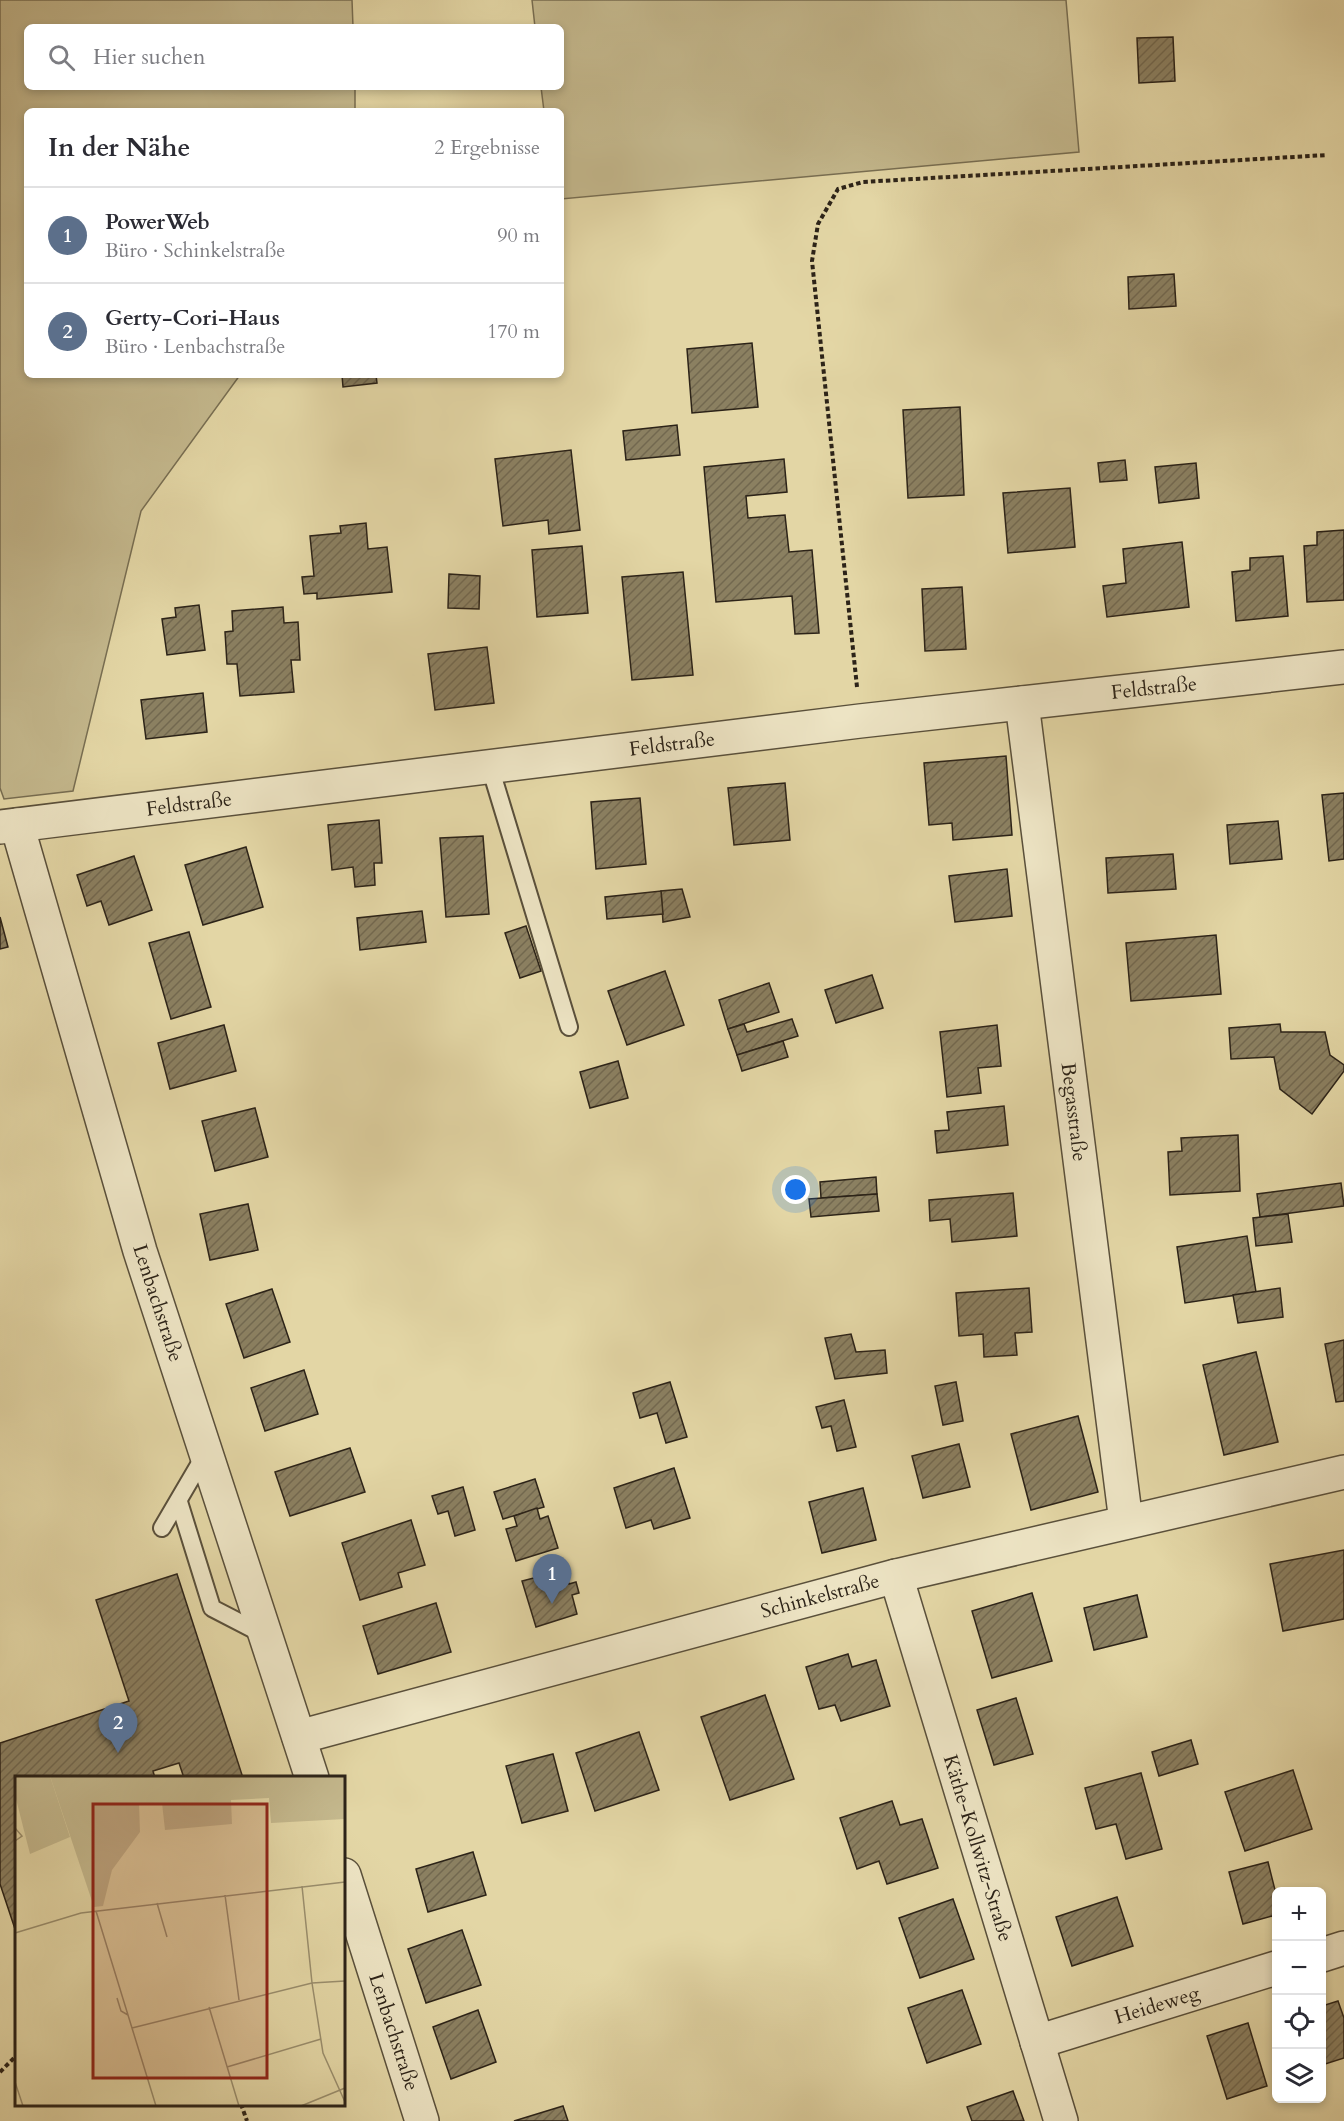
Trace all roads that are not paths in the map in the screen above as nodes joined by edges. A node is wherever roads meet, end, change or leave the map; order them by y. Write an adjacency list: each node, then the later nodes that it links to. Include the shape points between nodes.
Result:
1 (1344, 668): 2 (street, Feldstraße)
2 (1022, 703): 3 (street, Feldstraße); 9 (street, Begasstraße)
3 (490, 766): 4 (street, Feldstraße); 5 (lane)
4 (8, 826): 6 (street, Lenbachstraße)
5 (568, 1027)
6 (206, 1452): 8 (lane); 12 (street, Lenbachstraße)
7 (1344, 1472): 9 (street, Schinkelstraße)
8 (179, 1502): 10 (lane); 12 (lane, via 212,1608)
9 (1126, 1522): 11 (street, Schinkelstraße)
10 (162, 1528)
11 (896, 1576): 13 (street, Schinkelstraße); 19 (street, Käthe-Kollwitz-Straße)
12 (266, 1636): 13 (street, Lenbachstraße)
13 (299, 1737): 14 (street, Lenbachstraße)
14 (311, 1776)
15 (345, 1878): 20 (street, Lenbachstraße)
16 (1344, 1948): 17 (street)
17 (1326, 1953)
18 (1272, 1969): 19 (street, Heideweg)
19 (1037, 2042): 21 (street, Käthe-Kollwitz-Straße)
20 (422, 2121)
21 (1061, 2121)

